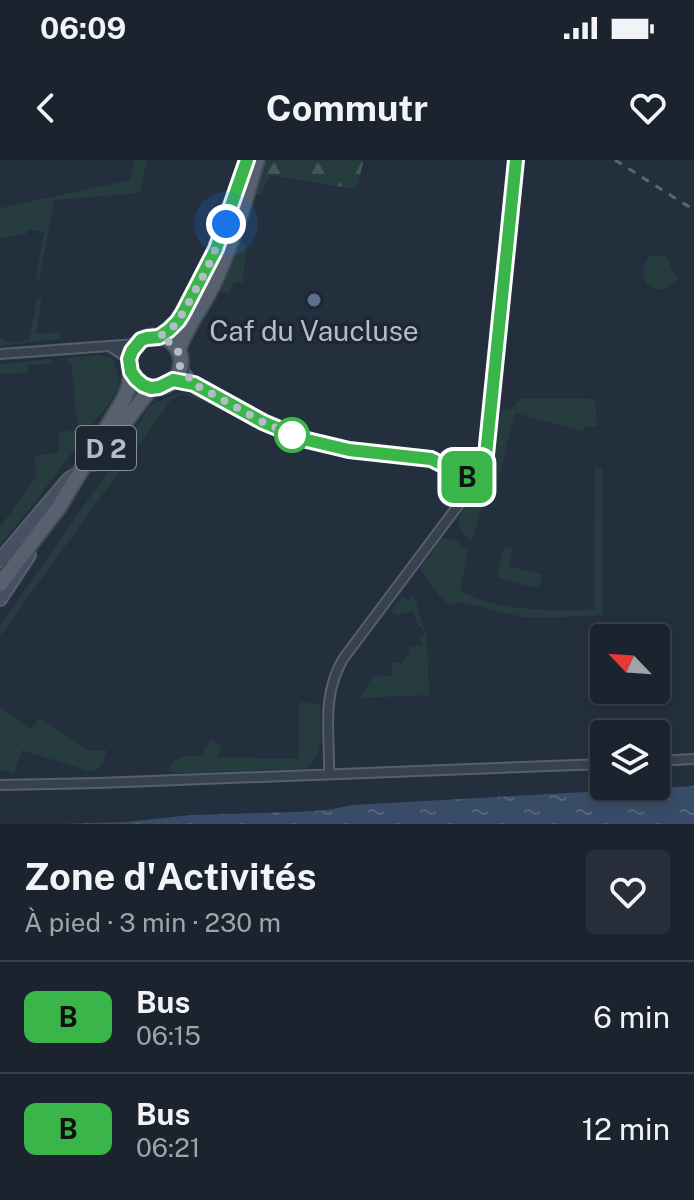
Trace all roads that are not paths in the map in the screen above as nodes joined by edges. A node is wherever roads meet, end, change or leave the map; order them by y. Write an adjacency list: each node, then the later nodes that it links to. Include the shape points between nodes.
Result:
1 (247, 160): 4 (main road, via 207,269 178,321)
2 (257, 160): 8 (main road, via 224,261)
3 (516, 160): 14 (street, via 486,455)
4 (159, 337): 5 (main road); 8 (main road, via 167,339)
5 (136, 344): 6 (street); 9 (main road)
6 (108, 346): 7 (street); 9 (street)
7 (0, 354)
8 (179, 359): 10 (main road); 11 (street)
9 (130, 366): 12 (main road, via 136,379); 13 (main road, D 2, via 124,399)
10 (173, 380): 11 (street); 12 (main road)
11 (194, 384): 14 (street, via 303,439 431,459)
12 (151, 388): 15 (main road, D 2)
13 (80, 472): 15 (main road); 16 (main road, D 2)
14 (475, 481): 22 (street, via 336,671 328,700)
15 (59, 507): 17 (main road); 18 (main road, D 2)
16 (0, 560)
17 (0, 584)
18 (0, 599)
19 (694, 759): 20 (street)
20 (670, 760)
21 (590, 765): 22 (street)
22 (329, 774): 23 (street)
23 (0, 785)

